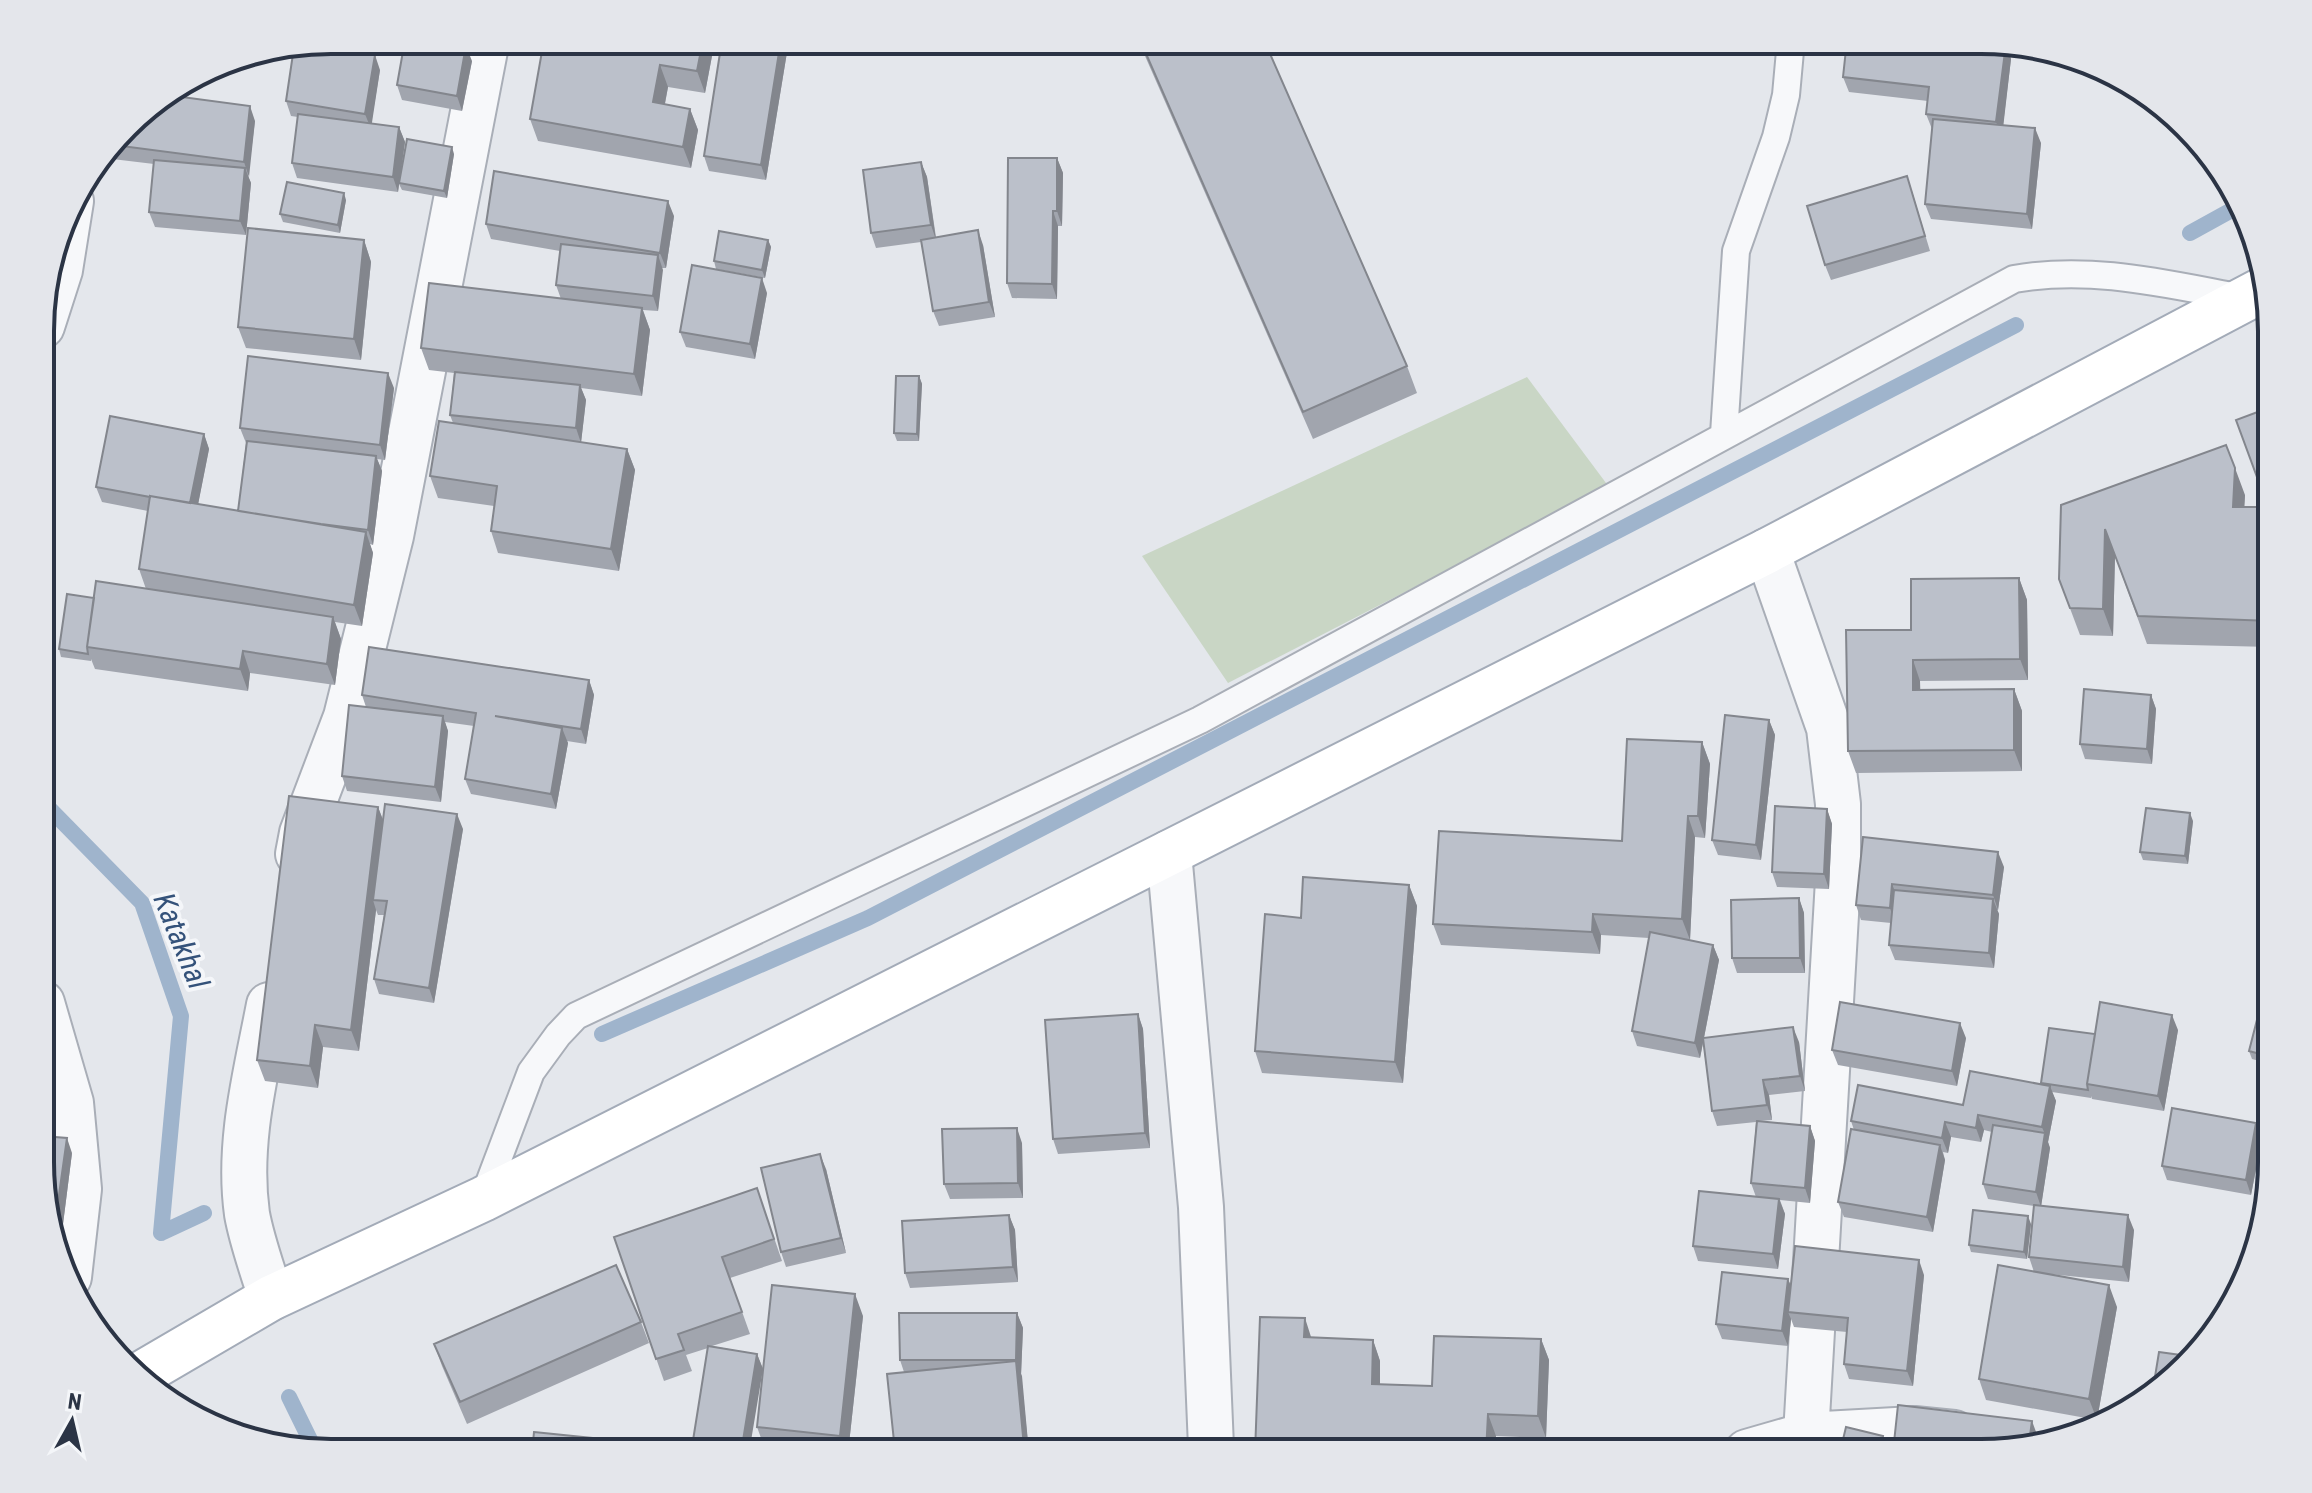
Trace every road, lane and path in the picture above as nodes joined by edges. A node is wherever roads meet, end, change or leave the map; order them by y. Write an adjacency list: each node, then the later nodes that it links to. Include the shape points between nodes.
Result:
1 (1790, 54): 5 (lane, via 1776,137 1736,251)
2 (484, 55): 8 (street, via 391,536 346,717 302,833)
3 (2255, 294): 5 (lane, via 2110,274 2048,273 2014,279)
4 (2255, 295): 6 (main road)
5 (1724, 434): 11 (lane, via 1200,720 576,1016 531,1072)
6 (1767, 551): 7 (main road); 17 (street, via 1829,728 1838,804 1837,895)
7 (1169, 853): 11 (main road); 16 (street, via 1201,1207)
8 (290, 894)
9 (276, 971): 13 (street, via 246,1124 244,1172 248,1215)
10 (54, 1044): 12 (street, via 71,1103 79,1189)
11 (483, 1199): 13 (main road)
12 (71, 1257)
13 (271, 1298): 14 (main road)
14 (148, 1370)
15 (1999, 1437): 18 (street, via 1914,1429)
16 (1211, 1438)
17 (1777, 1438)
18 (1840, 1438)

